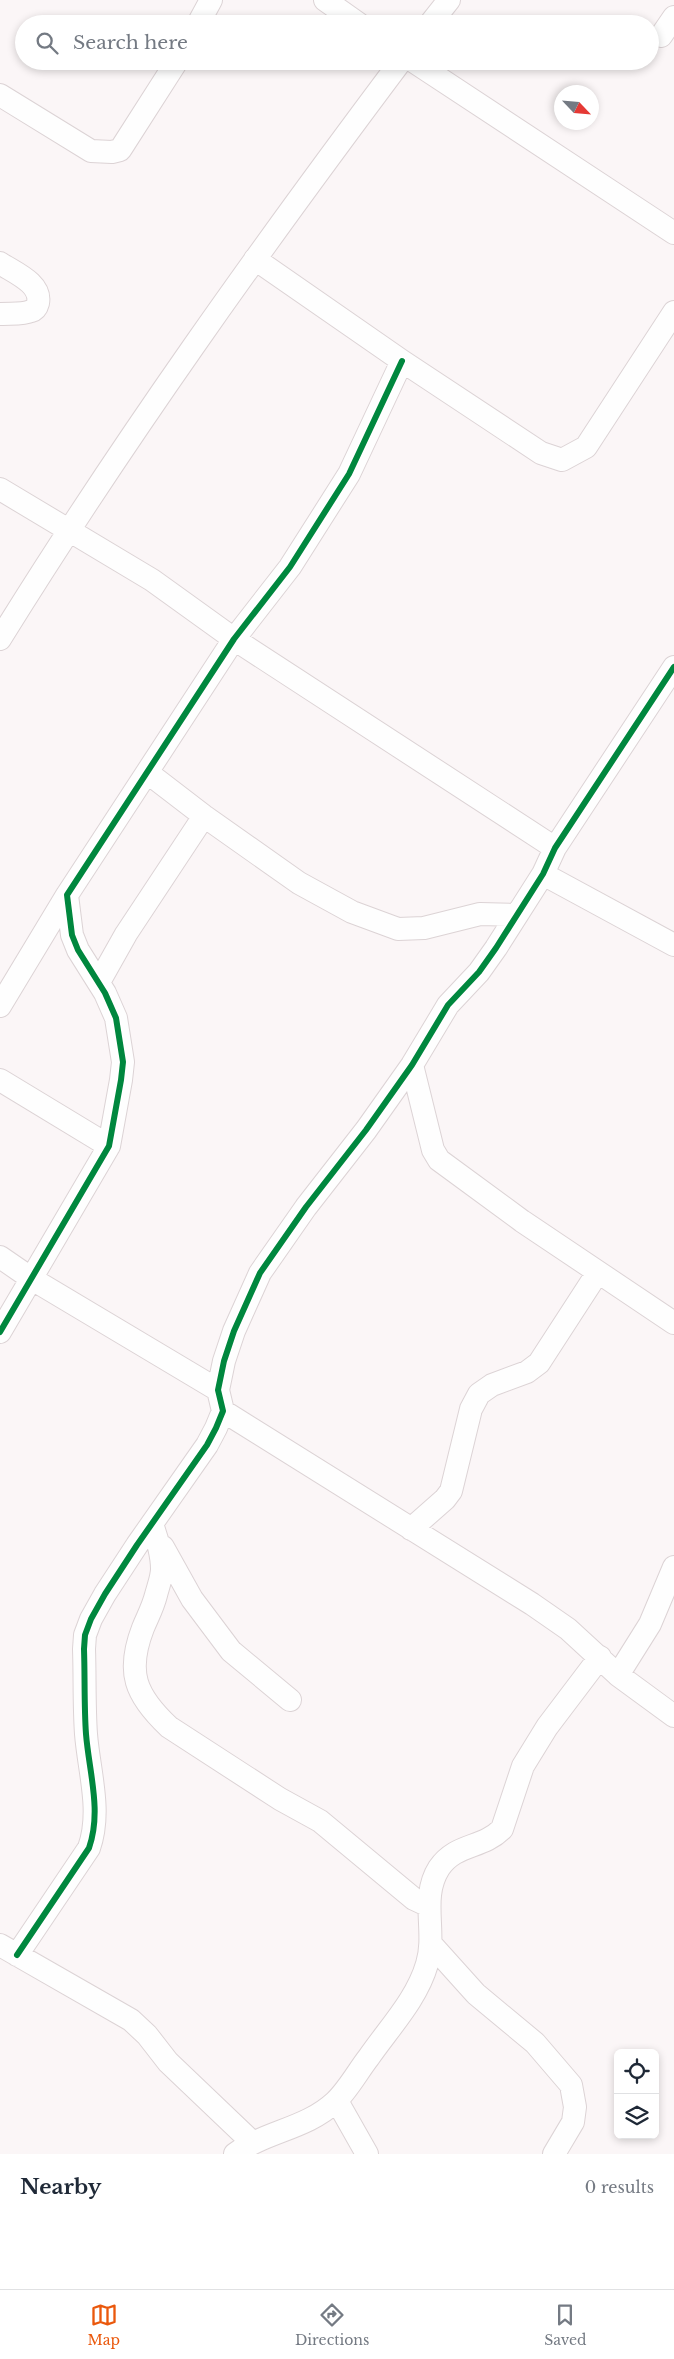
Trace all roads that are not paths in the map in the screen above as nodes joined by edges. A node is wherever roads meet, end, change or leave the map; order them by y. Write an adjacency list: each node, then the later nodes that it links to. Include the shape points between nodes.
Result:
1 (211, 0): 4 (street)
2 (325, 0): 5 (street)
3 (450, 0): 6 (street)
4 (203, 15)
5 (346, 15)
6 (438, 15)
7 (674, 17): 8 (street)
8 (661, 36)
9 (171, 70): 12 (street, via 120,150 112,152 91,151)
10 (394, 70): 14 (street)
11 (427, 70): 13 (street)
12 (0, 94)
13 (674, 233)
14 (256, 258): 18 (street); 20 (street, via 176,368)
15 (0, 263): 17 (street, via 31,283 38,295 38,305 34,310)
16 (674, 312): 18 (street, via 586,447 562,460 541,453)
17 (0, 314)
18 (402, 361): 22 (street, via 349,474 290,567)
19 (0, 489): 20 (street)
20 (67, 530): 21 (street); 22 (street, via 152,580)
21 (0, 639)
22 (234, 639): 24 (street); 26 (street)
23 (672, 674): 26 (street)
24 (148, 772): 25 (street); 28 (street)
25 (204, 816): 29 (street, via 300,883 352,912 398,929 424,928 480,914); 31 (street, via 126,934)
26 (555, 848): 27 (street)
27 (543, 874): 29 (street); 30 (street)
28 (67, 895): 31 (street, via 72,935); 32 (street)
29 (517, 915): 33 (street, via 479,972 448,1005)
30 (674, 945)
31 (99, 982): 35 (street, via 116,1018 123,1062)
32 (0, 1006)
33 (412, 1065): 37 (street, via 432,1150 439,1160); 41 (street, via 260,1273 234,1331)
34 (0, 1080): 35 (street)
35 (109, 1146): 38 (street)
36 (0, 1257): 38 (street)
37 (598, 1272): 39 (street); 42 (street, via 539,1363 479,1394 471,1408 451,1490)
38 (32, 1279): 40 (street); 41 (street)
39 (674, 1323)
40 (0, 1332)
41 (221, 1401): 42 (street); 43 (street, via 207,1445)
42 (411, 1529): 45 (street, via 532,1604)
43 (155, 1532): 47 (street, via 192,1599 217,1634 237,1656); 49 (street, via 162,1570 153,1608 136,1649 133,1668 135,1680 153,1713 168,1727 214,1757 320,1821 414,1899); 51 (street, via 105,1594 85,1635 86,1734 94,1800 94,1834 84,1856)
44 (674, 1567): 46 (street, via 650,1624)
45 (600, 1657): 46 (street); 49 (street, via 547,1726 523,1766 502,1829 483,1842 452,1853 433,1880)
46 (618, 1674): 48 (street)
47 (290, 1700)
48 (674, 1716)
49 (429, 1906): 50 (street)
50 (430, 1944): 52 (street, via 428,1964 421,1981); 55 (street, via 476,1994 535,2043 572,2085 574,2122)
51 (8, 1950): 53 (street, via 131,2020)
52 (337, 2101): 53 (street, via 310,2120); 54 (street)
53 (244, 2148)
54 (367, 2154)
55 (554, 2154)

